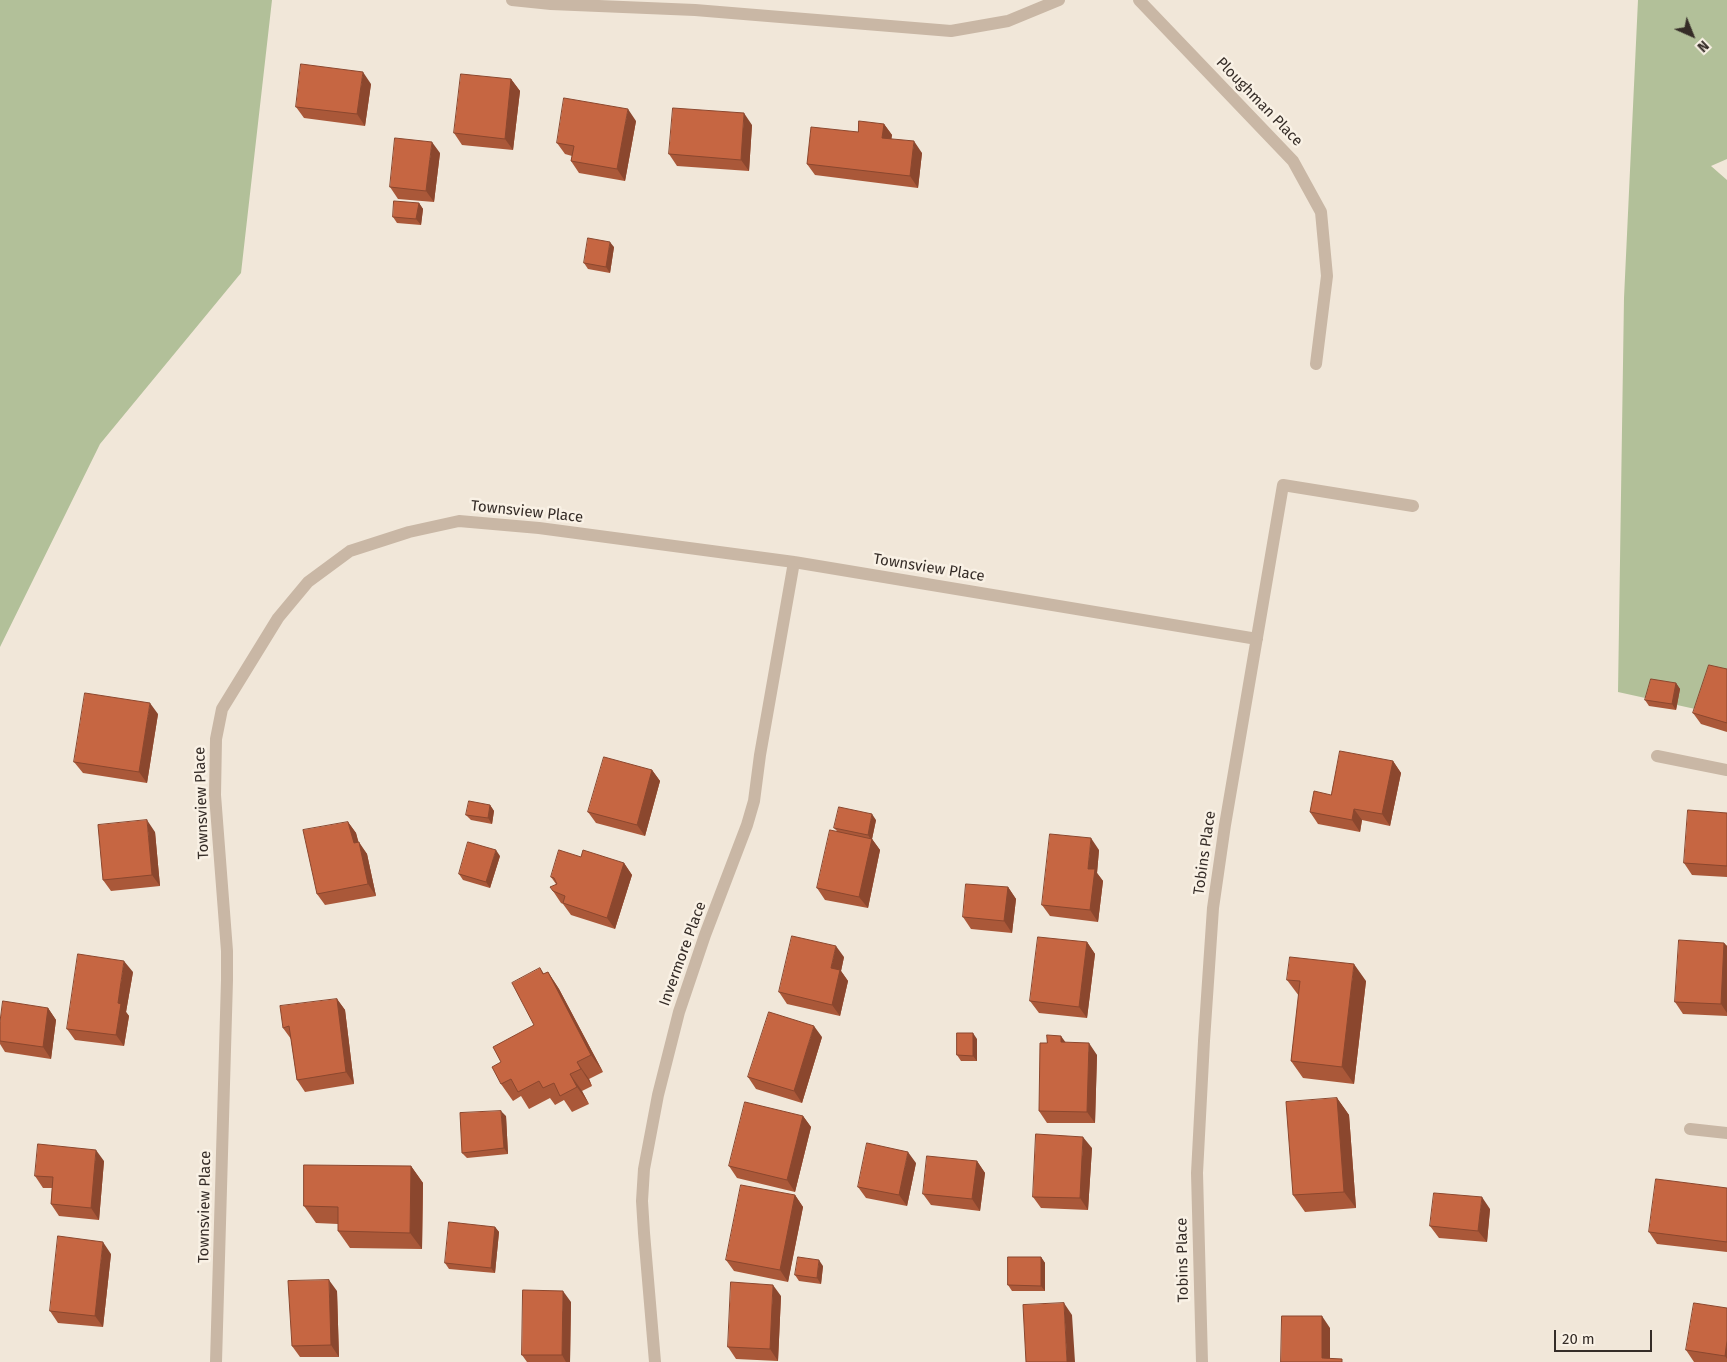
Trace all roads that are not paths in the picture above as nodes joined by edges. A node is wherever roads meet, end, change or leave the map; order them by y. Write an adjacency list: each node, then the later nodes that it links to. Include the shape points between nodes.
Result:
1 (512, 0): 2 (street, via 951,30 1008,22)
2 (1059, 0)
3 (1139, 0): 4 (street, Ploughman Place, via 1293,161 1321,212 1327,276)
4 (1316, 364)
5 (1414, 506): 7 (street, Tobins Place, via 1283,485)
6 (794, 562): 7 (street, Townsview Place); 12 (street, Townsview Place, via 539,528 459,521 409,532 350,551 308,582 278,618 222,709 216,739 215,794 227,980); 13 (street, Invermore Place, via 754,801 678,1012 644,1169 642,1201)
7 (1257, 639): 14 (street, Tobins Place, via 1224,825 1212,927 1198,1173)
8 (1657, 756): 9 (street)
9 (1727, 770)
10 (1690, 1129): 11 (street)
11 (1727, 1133)
12 (216, 1362)
13 (655, 1362)
14 (1202, 1362)

